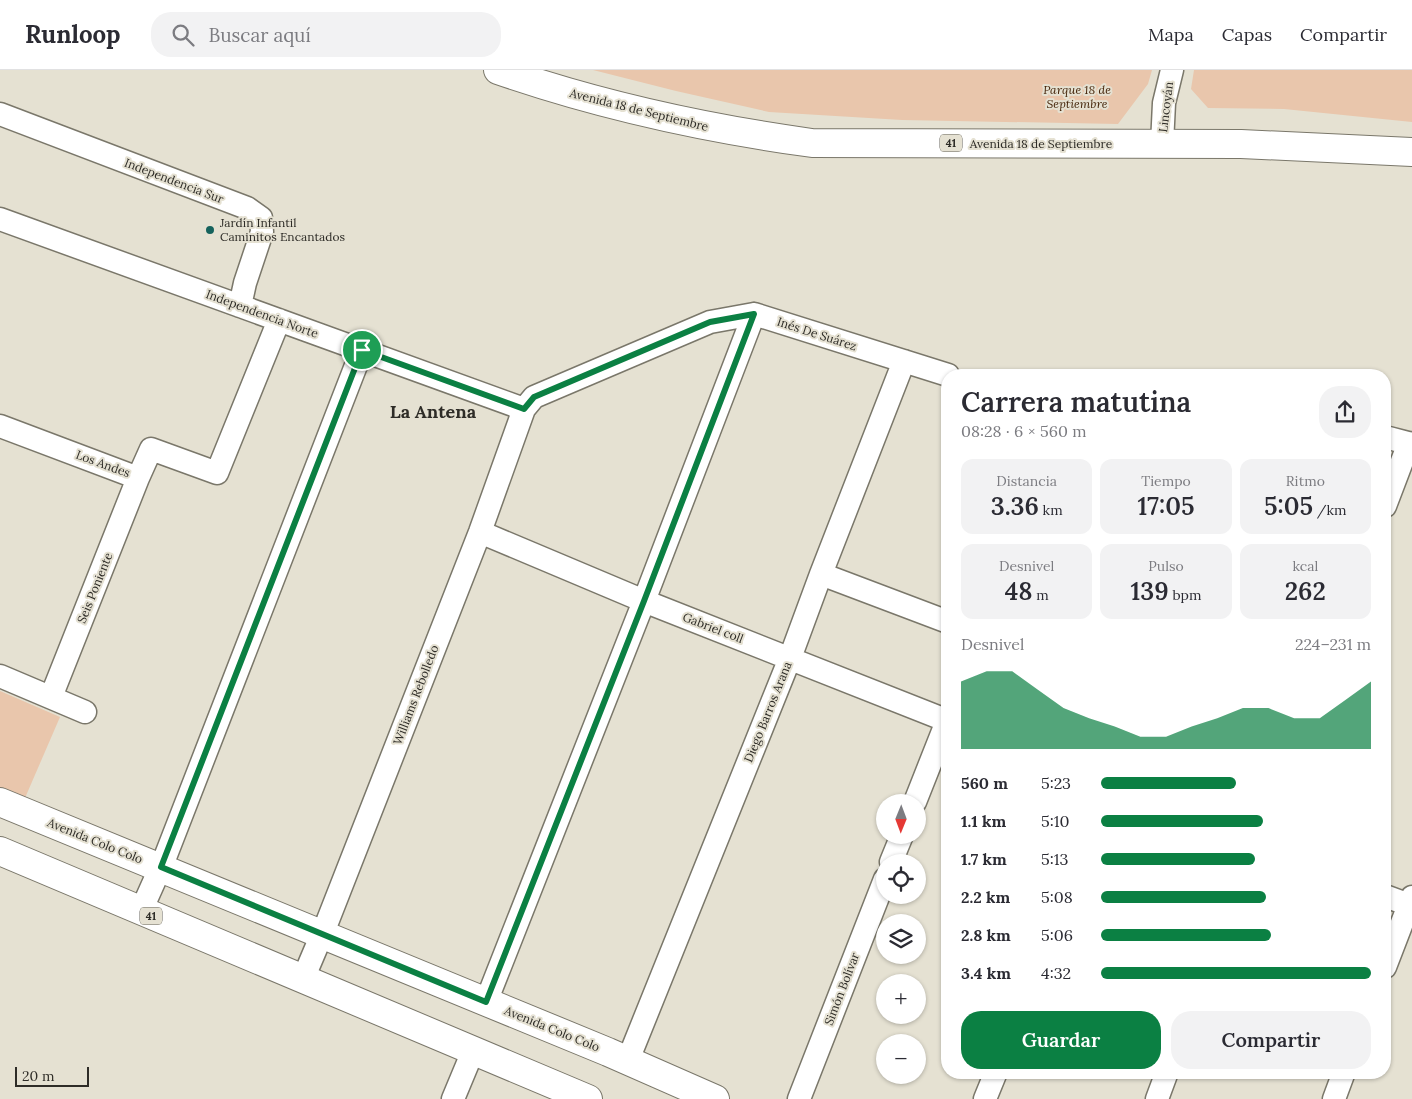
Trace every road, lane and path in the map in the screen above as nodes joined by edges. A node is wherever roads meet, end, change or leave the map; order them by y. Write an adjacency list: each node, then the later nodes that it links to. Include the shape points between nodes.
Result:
1 (498, 70): 4 (main road, Avenida 18 de Septiembre / 41, via 612,106 744,134 812,143)
2 (1172, 70): 4 (street, Lincoyán, via 1164,103)
3 (0, 114): 7 (street, Independencia Sur, via 247,208 261,218 262,232)
4 (1162, 144): 5 (main road, Avenida 18 de Septiembre / 41, via 1241,144)
5 (1412, 152)
6 (0, 219): 7 (street, Independencia Norte)
7 (240, 306): 9 (street, Independencia Norte)
8 (754, 314): 11 (street, Inés De Suárez); 13 (street, Inés De Suárez, via 710,322 534,397); 21 (street)
9 (279, 320): 10 (street, Independencia Norte); 17 (street, Los Andes, via 217,473 151,449)
10 (362, 350): 13 (street, Independencia Norte); 32 (street)
11 (904, 361): 12 (street, Inés De Suárez); 20 (street, Diego Barros Arana)
12 (941, 373)
13 (524, 409): 19 (street, Williams Rebolledo)
14 (0, 426): 17 (street, Los Andes)
15 (1391, 439): 16 (street)
16 (1410, 444): 18 (street)
17 (138, 478): 25 (street, Seis Poniente)
18 (1391, 491)
19 (480, 532): 21 (street, Gabriel coll); 37 (street, Williams Rebolledo)
20 (821, 574): 22 (street); 23 (street, Diego Barros Arana)
21 (644, 601): 23 (street, Gabriel coll); 40 (street)
22 (941, 619)
23 (790, 658): 27 (street, Gabriel coll); 42 (street, Diego Barros Arana)
24 (0, 676): 25 (street)
25 (51, 698): 26 (street)
26 (85, 712)
27 (941, 719)
28 (941, 736): 29 (street)
29 (918, 794)
30 (0, 802): 32 (main road, Avenida Colo Colo)
31 (0, 851): 36 (main road, 41)
32 (161, 867): 36 (street); 37 (main road, Avenida Colo Colo)
33 (1391, 898): 35 (street)
34 (876, 902): 49 (street, Simón Bolívar)
35 (1411, 903): 38 (street)
36 (141, 911): 39 (main road, 41)
37 (322, 935): 39 (street, Williams Rebolledo); 40 (main road, Avenida Colo Colo)
38 (1391, 952)
39 (303, 979): 41 (main road, 41)
40 (486, 1002): 42 (main road, Avenida Colo Colo)
41 (473, 1051): 46 (street); 47 (main road, 41)
42 (628, 1060): 48 (main road, Avenida Colo Colo)
43 (993, 1079): 50 (street)
44 (1164, 1079): 51 (street)
45 (1341, 1079): 52 (street)
46 (454, 1099)
47 (588, 1099)
48 (715, 1099)
49 (798, 1099)
50 (985, 1099)
51 (1157, 1099)
52 (1334, 1099)

